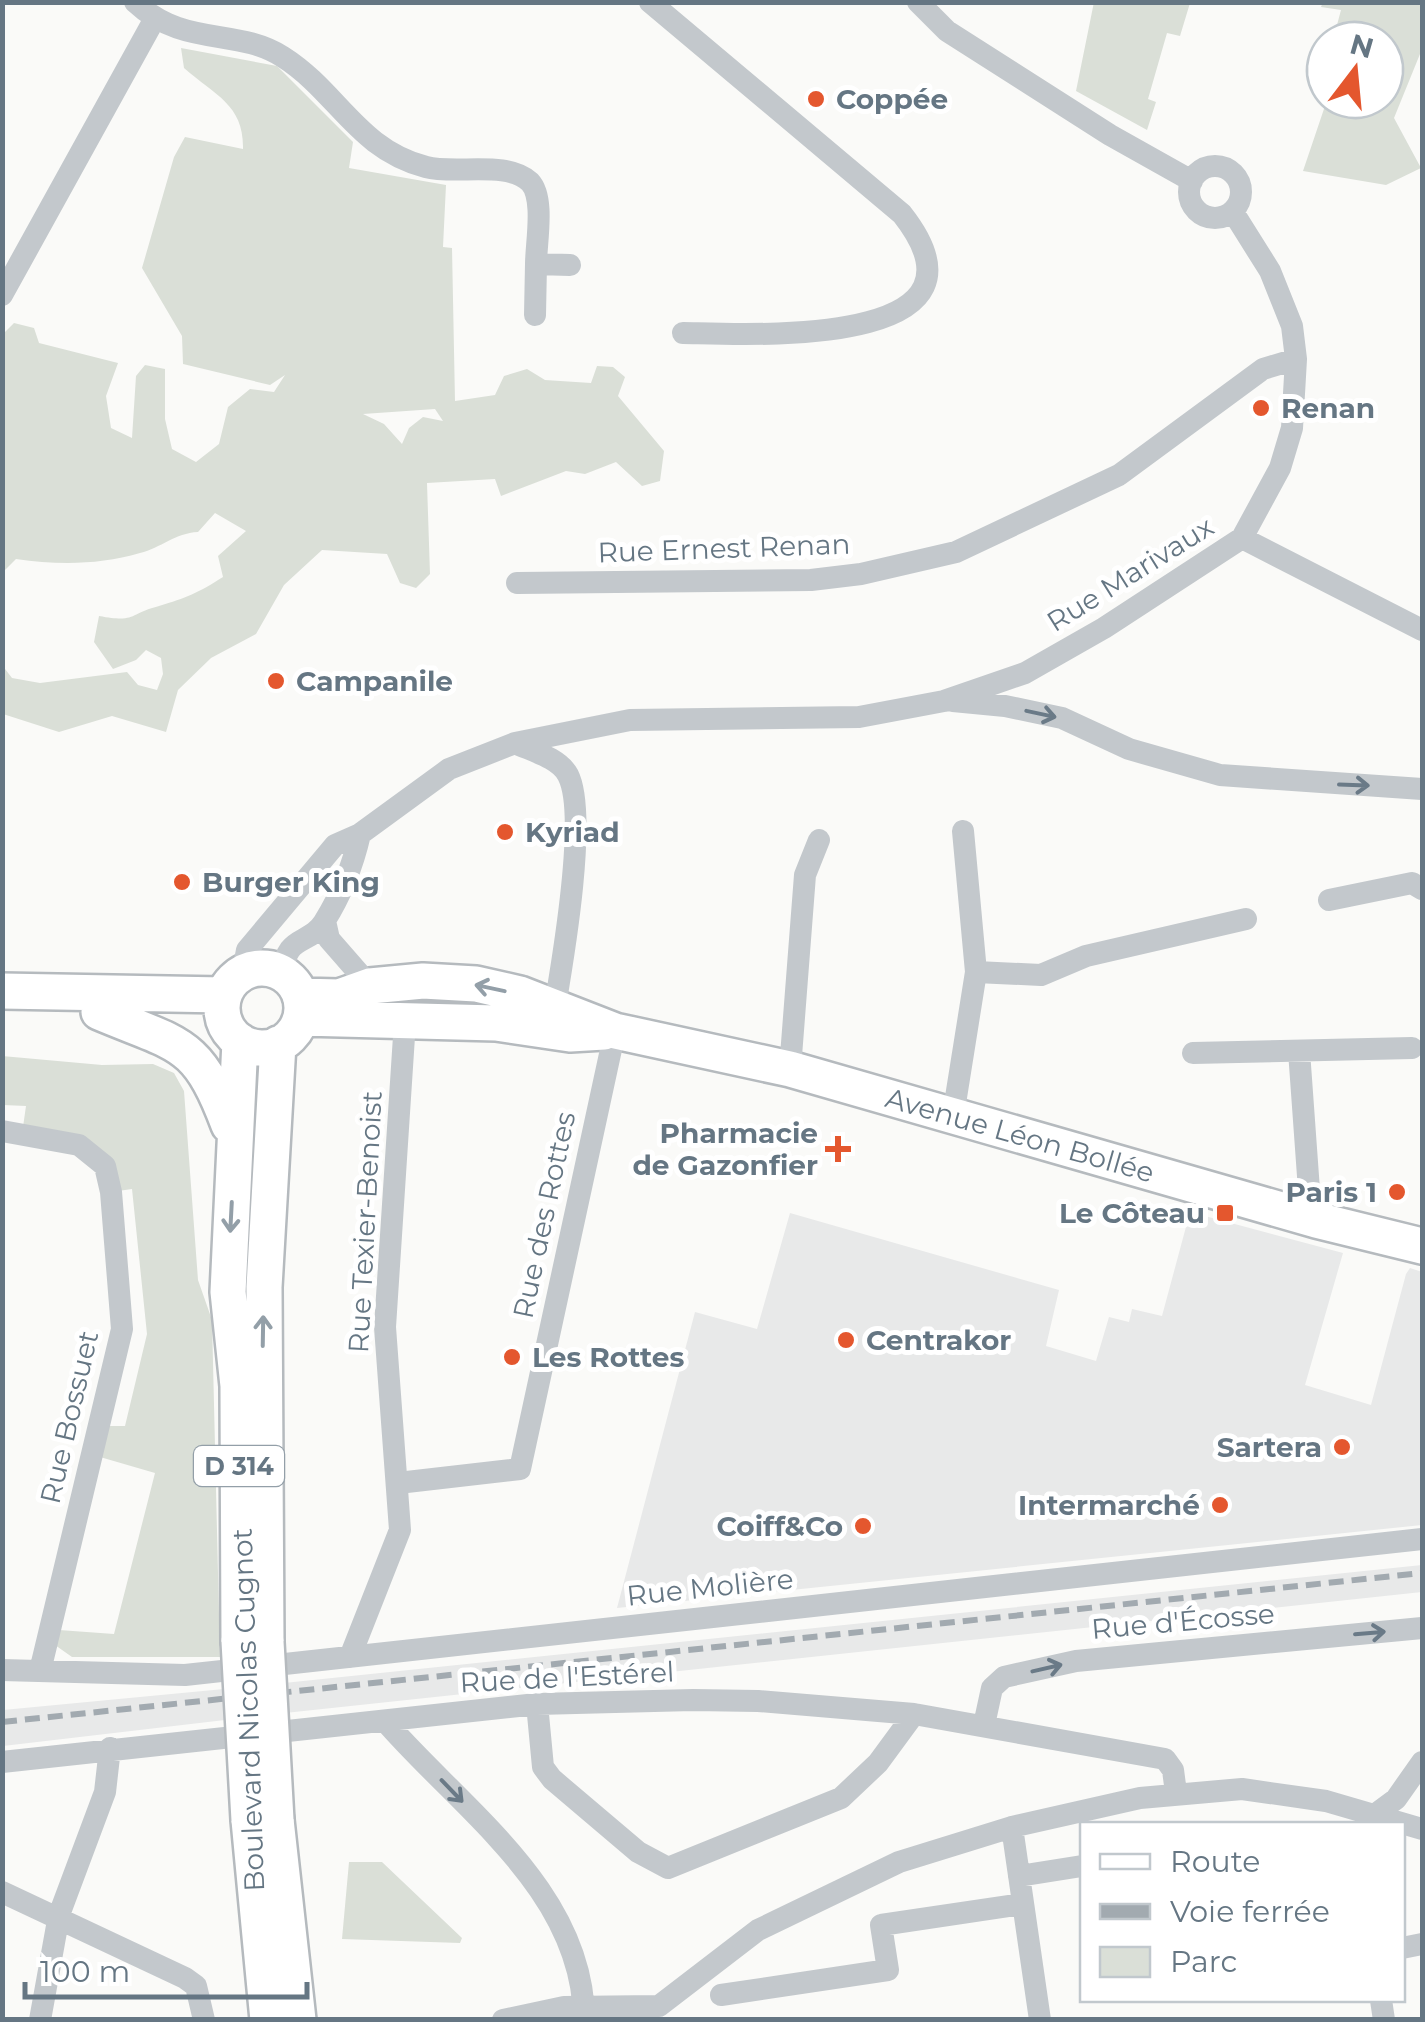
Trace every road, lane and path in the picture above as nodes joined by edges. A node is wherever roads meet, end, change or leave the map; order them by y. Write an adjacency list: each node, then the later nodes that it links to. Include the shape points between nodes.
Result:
1 (135, 2): 4 (street)
2 (650, 2): 11 (street, via 902,214 927,258 914,298 856,327 812,335)
3 (918, 2): 5 (street, via 976,50)
4 (154, 20): 7 (street, via 281,55 391,156 431,168 527,179 536,191); 9 (street)
5 (1192, 181): 6 (street, via 1190,198 1200,214 1217,219); 6 (street, via 1212,166 1229,170 1242,192)
6 (1233, 212): 12 (street, Rue Marivaux, via 1270,271 1292,326)
7 (536, 264): 8 (street); 10 (street)
8 (570, 265)
9 (2, 295)
10 (534, 315)
11 (682, 333)
12 (1296, 359): 13 (street, Rue Marivaux, via 1292,428 1280,468); 14 (street, Rue Ernest Renan, via 1263,369 1119,476 956,552 811,580)
13 (1242, 538): 15 (street); 16 (street, Rue Marivaux, via 1024,674)
14 (517, 583)
15 (1422, 630)
16 (944, 701): 17 (street, via 859,717 630,720); 18 (street, one-way to 18, via 1062,718 1129,749 1220,775)
17 (515, 743): 20 (street, via 449,769); 30 (street, via 556,762 575,802 566,950)
18 (1422, 789)
19 (963, 831): 26 (street)
20 (360, 834): 25 (street, via 354,862); 29 (street, via 335,845 247,950)
21 (819, 840): 39 (street, via 805,875)
22 (1422, 889): 23 (street, via 1412,882)
23 (1329, 900)
24 (1246, 918): 26 (street, via 1086,956 1041,975)
25 (324, 922): 27 (street, via 329,939); 31 (street, via 291,946)
26 (976, 972): 40 (street)
27 (370, 986): 30 (main road, Avenue Léon Bollée, one-way to 27, via 476,984); 31 (main road, Avenue Léon Bollée)
28 (2, 990): 29 (main road, Avenue Léon Bollée)
29 (232, 1006): 31 (main road, Avenue Léon Bollée, via 260,968); 31 (main road, Avenue Léon Bollée, via 260,1048); 33 (main road, Avenue Léon Bollée); 42 (main road, Boulevard Nicolas Cugnot / D 314)
30 (555, 1006): 35 (main road, Avenue Léon Bollée)
31 (290, 1008): 34 (main road, Avenue Léon Bollée); 48 (main road, Boulevard Nicolas Cugnot / D 314, one-way to 31, via 264,1287)
32 (2, 1010): 33 (main road, Avenue Léon Bollée)
33 (98, 1012): 42 (main road, Avenue Léon Bollée, via 197,1058 212,1079)
34 (406, 1020): 35 (main road, Avenue Léon Bollée, via 570,1034); 45 (street, Rue Texier-Benoist, via 386,1328)
35 (615, 1030): 39 (main road, Avenue Léon Bollée); 45 (street, Rue des Rottes, via 520,1469)
36 (1412, 1048): 37 (street)
37 (1299, 1051): 38 (street); 43 (street)
38 (1193, 1053)
39 (790, 1069): 40 (main road, Avenue Léon Bollée)
40 (953, 1116): 43 (main road, Avenue Léon Bollée)
41 (2, 1131): 51 (street, Rue Bossuet, via 78,1144 105,1166 122,1329)
42 (235, 1142): 48 (main road, Boulevard Nicolas Cugnot / D 314, one-way to 48, via 228,1292)
43 (1316, 1220): 44 (main road, Avenue Léon Bollée)
44 (1422, 1246)
45 (398, 1483): 49 (street, Rue Texier-Benoist, via 400,1530)
46 (1422, 1540): 49 (street, Rue Molière)
47 (1422, 1628): 55 (street, Rue d'Écosse, one-way to 47, via 992,1688 1004,1677 1076,1661)
48 (252, 1641): 60 (main road, Boulevard Nicolas Cugnot / D 314, bridge)
49 (350, 1657): 51 (street, Rue Molière, via 186,1675)
50 (2, 1670): 51 (street, Rue Molière)
51 (40, 1671)
52 (537, 1704): 53 (street, Rue de l'Estérel, via 758,1700); 53 (street, via 543,1767 552,1779 638,1852 668,1868 841,1798); 54 (street, Rue de l'Estérel)
53 (914, 1714): 55 (street, Rue de l'Estérel)
54 (385, 1720): 56 (street, Rue de l'Estérel); 70 (street, one-way to 70, via 540,1889 572,1956)
55 (984, 1725): 59 (street, Rue de l'Estérel, via 1170,1764)
56 (110, 1748): 57 (street, Rue de l'Estérel); 67 (street, via 105,1792)
57 (2, 1762)
58 (1422, 1762): 61 (street, via 1396,1799)
59 (1164, 1795): 61 (street, via 1242,1788 1326,1801); 62 (street)
60 (262, 1820): 73 (main road, Boulevard Nicolas Cugnot); 74 (main road, Boulevard Nicolas Cugnot / D 314)
61 (1369, 1820)
62 (1012, 1828): 64 (street); 69 (street, via 832,1890 758,1930)
63 (1080, 1866): 64 (street)
64 (1019, 1876): 66 (street)
65 (2, 1892): 67 (street)
66 (1022, 1904): 68 (street, via 882,1925 888,1970); 76 (street)
67 (59, 1916): 71 (street); 72 (street, via 196,1986)
68 (721, 1995)
69 (660, 2013): 70 (street)
70 (584, 2014): 75 (street, via 564,2007)
71 (40, 2020)
72 (204, 2020)
73 (268, 2020)
74 (298, 2020)
75 (503, 2020)
76 (1040, 2020)

